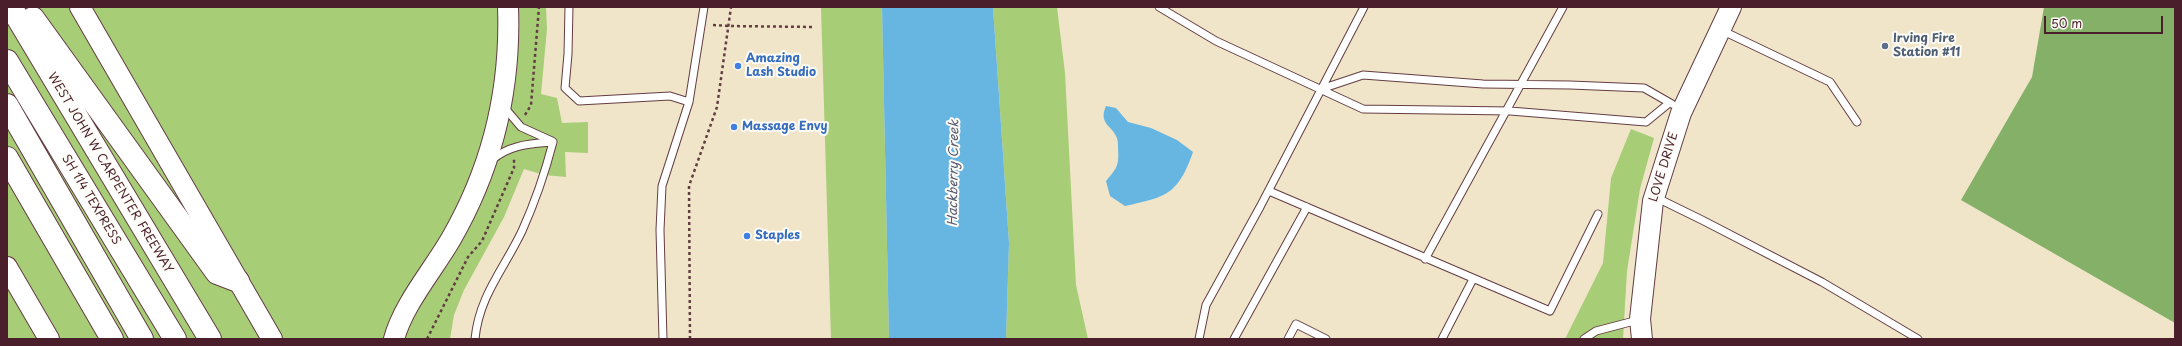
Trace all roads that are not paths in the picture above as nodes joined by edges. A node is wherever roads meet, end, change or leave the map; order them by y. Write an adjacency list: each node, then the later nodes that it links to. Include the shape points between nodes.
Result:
1 (11, 7): 37 (highway, WEST JOHN W CARPENTER FREEWAY)
2 (26, 7): 31 (highway, via 77,82 217,273)
3 (80, 7): 31 (main road)
4 (508, 7): 16 (main road, via 508,56)
5 (569, 7): 15 (lane, via 565,88 579,101 670,96)
6 (704, 7): 15 (lane)
7 (1159, 7): 14 (lane, via 1216,40)
8 (1364, 7): 14 (lane)
9 (1563, 7): 13 (lane)
10 (1731, 7): 11 (main road, LOVE DRIVE)
11 (1720, 30): 17 (main road, LOVE DRIVE); 20 (lane, via 1830,82)
12 (7, 61): 36 (highway, SH 114 TEXPRESS)
13 (1521, 84): 14 (lane, via 1362,76); 17 (lane, via 1644,88); 19 (lane)
14 (1322, 89): 19 (lane, via 1363,109); 24 (lane)
15 (689, 102): 41 (lane, via 662,186 660,230)
16 (502, 104): 21 (lane, via 521,126); 23 (main road)
17 (1676, 104): 19 (lane, via 1646,122); 25 (main road, LOVE DRIVE)
18 (7, 105): 35 (highway, SH 114 TEXPRESS)
19 (1506, 111): 28 (lane)
20 (1857, 122)
21 (554, 142): 23 (lane, via 512,147 501,152); 40 (lane, via 540,188 521,232 486,296 476,320)
22 (7, 158): 34 (highway)
23 (485, 166): 39 (main road, via 452,238 407,308)
24 (1268, 191): 26 (lane); 42 (lane, via 1206,305)
25 (1654, 197): 32 (main road, LOVE DRIVE); 49 (lane, via 1822,282)
26 (1306, 207): 28 (lane); 43 (lane)
27 (1598, 214): 30 (lane, via 1550,311)
28 (1425, 259): 30 (lane)
29 (7, 267): 33 (main road)
30 (1473, 279): 46 (lane)
31 (238, 281): 38 (main road)
32 (1640, 319): 47 (lane, via 1596,331); 48 (main road, LOVE DRIVE)
33 (49, 339)
34 (112, 339)
35 (142, 339)
36 (175, 339)
37 (210, 339)
38 (272, 339)
39 (394, 339)
40 (474, 339)
41 (663, 339)
42 (1199, 339)
43 (1234, 339)
44 (1288, 339): 45 (lane, via 1296,324)
45 (1326, 339)
46 (1442, 339)
47 (1584, 339)
48 (1642, 339)
49 (1918, 339)

